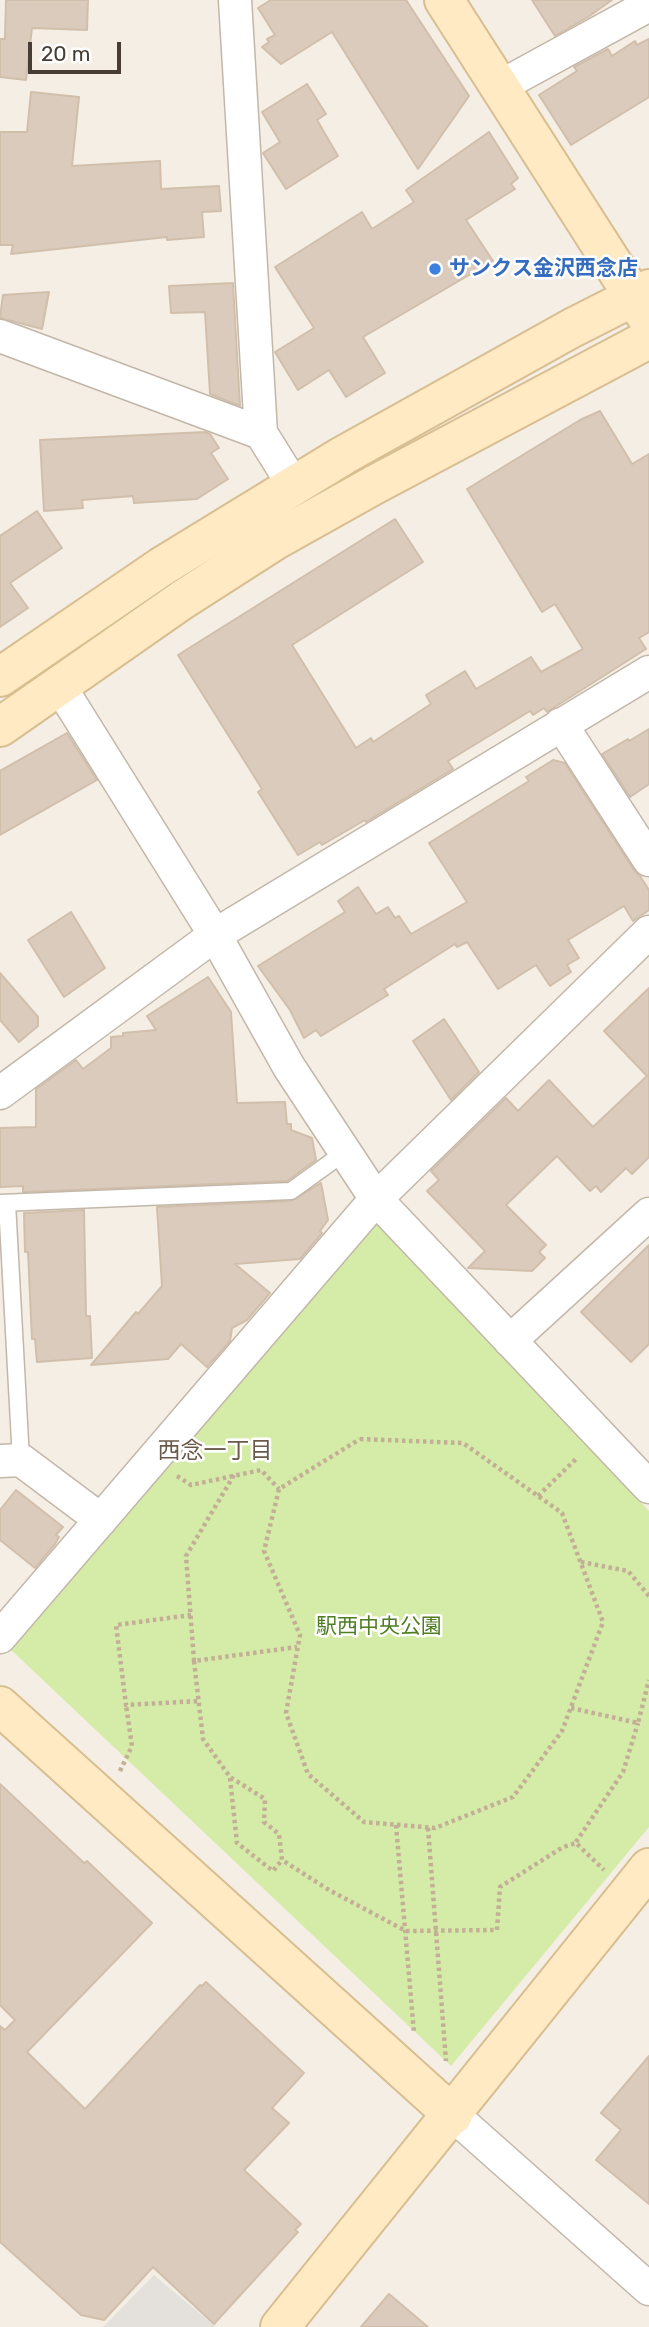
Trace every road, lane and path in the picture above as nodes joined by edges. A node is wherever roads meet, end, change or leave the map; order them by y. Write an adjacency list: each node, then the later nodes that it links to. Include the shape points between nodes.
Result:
1 (235, 0): 8 (street)
2 (444, 0): 4 (street)
3 (649, 5): 4 (street)
4 (499, 86): 5 (street)
5 (644, 302): 9 (street, via 536,348)
6 (0, 336): 8 (street)
7 (649, 340): 11 (street, via 352,497)
8 (261, 433): 9 (street)
9 (294, 486): 10 (street)
10 (162, 567): 11 (street); 13 (street)
11 (182, 600): 14 (street)
12 (649, 672): 15 (street)
13 (0, 677)
14 (59, 685): 16 (street); 19 (street)
15 (561, 724): 17 (street); 19 (street)
16 (0, 727)
17 (649, 860)
18 (649, 932): 22 (street)
19 (215, 935): 20 (street); 21 (street, via 289,1067)
20 (0, 1093)
21 (345, 1152): 22 (street); 23 (lane, via 291,1191)
22 (376, 1199): 26 (street); 34 (street)
23 (4, 1203): 25 (lane)
24 (649, 1214): 26 (street)
25 (7, 1325): 28 (lane)
26 (510, 1341): 31 (street)
27 (581, 1454): 33 (path)
28 (10, 1460): 34 (street)
29 (174, 1474): 30 (path, via 191,1485)
30 (234, 1475): 32 (path, via 261,1470); 37 (path, via 186,1556)
31 (649, 1487)
32 (279, 1489): 33 (path, via 360,1438 463,1443); 39 (path, via 264,1551 300,1635)
33 (538, 1496): 35 (path, via 562,1513)
34 (101, 1520): 38 (street)
35 (580, 1561): 36 (path, via 628,1571); 45 (path, via 603,1622)
36 (649, 1596)
37 (191, 1615): 40 (path); 43 (path, via 116,1625)
38 (0, 1637)
39 (298, 1647): 40 (path); 49 (path, via 286,1713 308,1774 364,1822)
40 (194, 1661): 42 (path)
41 (649, 1680): 46 (path)
42 (199, 1701): 43 (path); 47 (path, via 203,1739)
43 (126, 1705): 48 (path, via 132,1746)
44 (0, 1706): 59 (street)
45 (571, 1708): 46 (path); 50 (path, via 562,1731 513,1797)
46 (638, 1723): 51 (path, via 623,1772)
47 (230, 1777): 52 (path, via 265,1799 264,1822 279,1834); 52 (path, via 237,1843 273,1871)
48 (114, 1780)
49 (396, 1825): 50 (path); 55 (path)
50 (428, 1828): 56 (path)
51 (576, 1843): 54 (path); 56 (path, via 562,1847 500,1887 497,1930)
52 (282, 1860): 55 (path)
53 (649, 1868): 59 (street)
54 (604, 1870)
55 (405, 1931): 56 (path); 57 (path)
56 (436, 1932): 58 (path)
57 (415, 2045)
58 (446, 2064)
59 (453, 2115): 60 (street); 61 (street)
60 (649, 2289)
61 (280, 2327)

